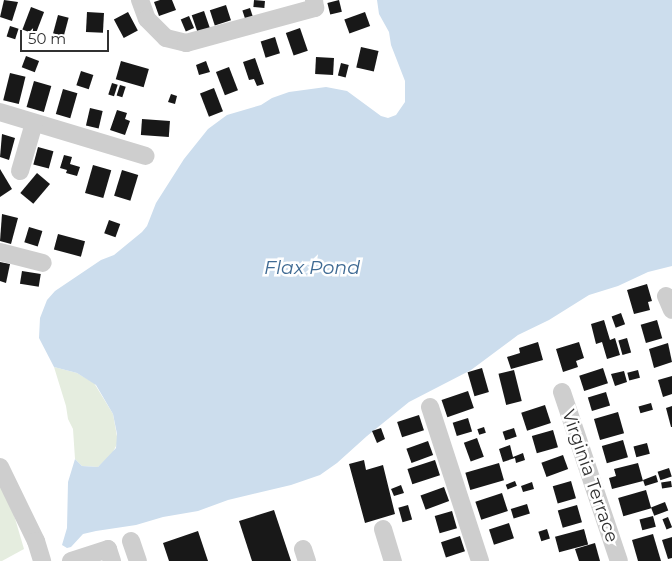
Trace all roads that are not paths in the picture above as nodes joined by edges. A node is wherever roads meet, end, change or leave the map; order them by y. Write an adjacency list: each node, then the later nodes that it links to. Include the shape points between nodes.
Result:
1 (140, 0): 2 (street, via 147,19 166,38 186,43 315,8)
2 (314, 0)
3 (0, 112): 4 (street)
4 (34, 122): 5 (street); 6 (street)
5 (146, 156)
6 (20, 170)
7 (0, 252): 8 (street)
8 (43, 263)
9 (562, 392): 20 (street, Virginia Terrace)
10 (430, 407): 19 (street)
11 (0, 467): 14 (street, via 36,541)
12 (384, 529): 18 (street)
13 (131, 541): 17 (street)
14 (42, 561)
15 (71, 561): 16 (street, via 108,549)
16 (112, 561)
17 (138, 561)
18 (394, 561)
19 (480, 561)
20 (619, 561)

